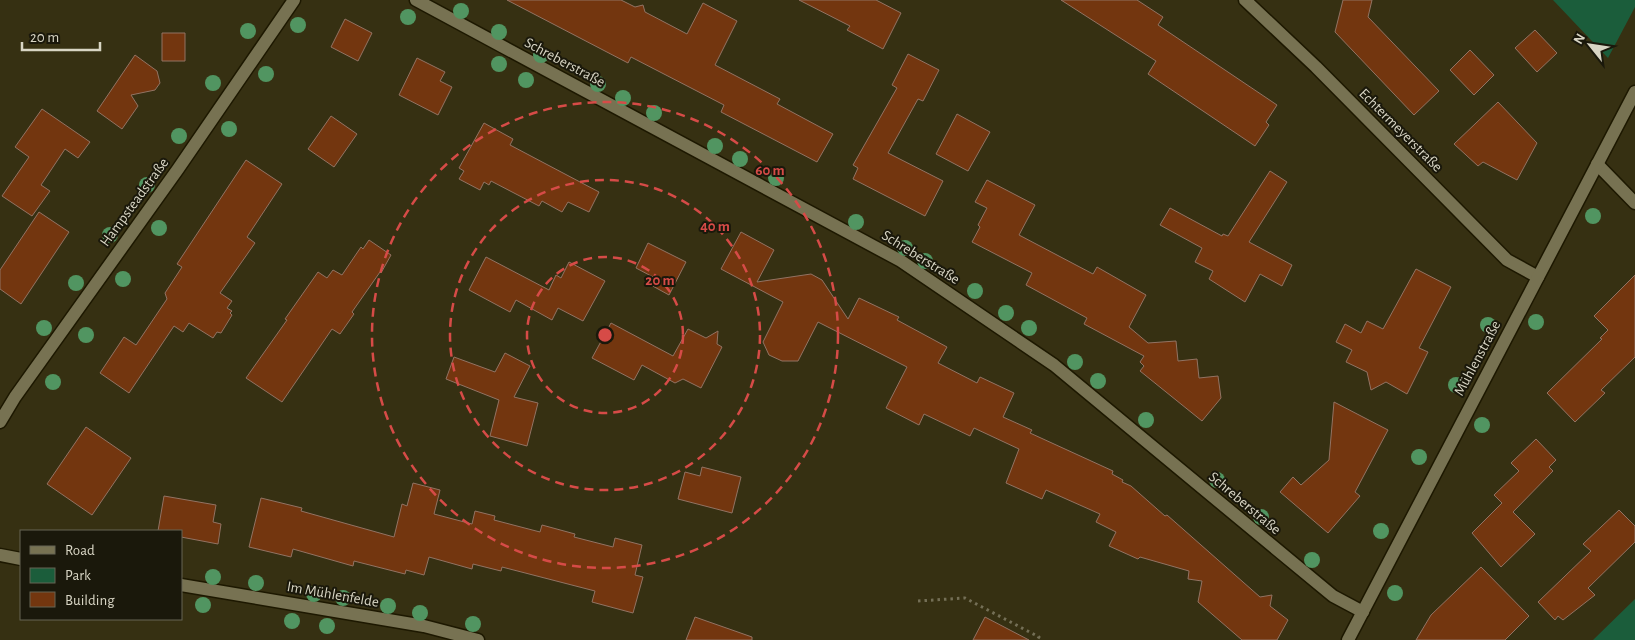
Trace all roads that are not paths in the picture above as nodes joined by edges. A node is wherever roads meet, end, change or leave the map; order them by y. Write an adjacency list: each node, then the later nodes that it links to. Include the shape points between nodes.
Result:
1 (294, 0): 8 (street, Hampsteadstraße)
2 (416, 0): 12 (street, Schreberstraße, via 901,261 1054,365 1333,596)
3 (1244, 0): 7 (street, Echtermeyerstraße, via 1316,67 1507,260)
4 (1635, 92): 5 (street, Mühlenstraße)
5 (1597, 164): 6 (street); 7 (street, Mühlenstraße)
6 (1635, 203)
7 (1538, 277): 12 (street, Mühlenstraße)
8 (0, 422)
9 (0, 556): 10 (street)
10 (20, 559)
11 (182, 585): 13 (street, Im Mühlenfelde, via 424,626)
12 (1363, 612): 14 (street, Mühlenstraße)
13 (478, 640)
14 (1348, 640)

